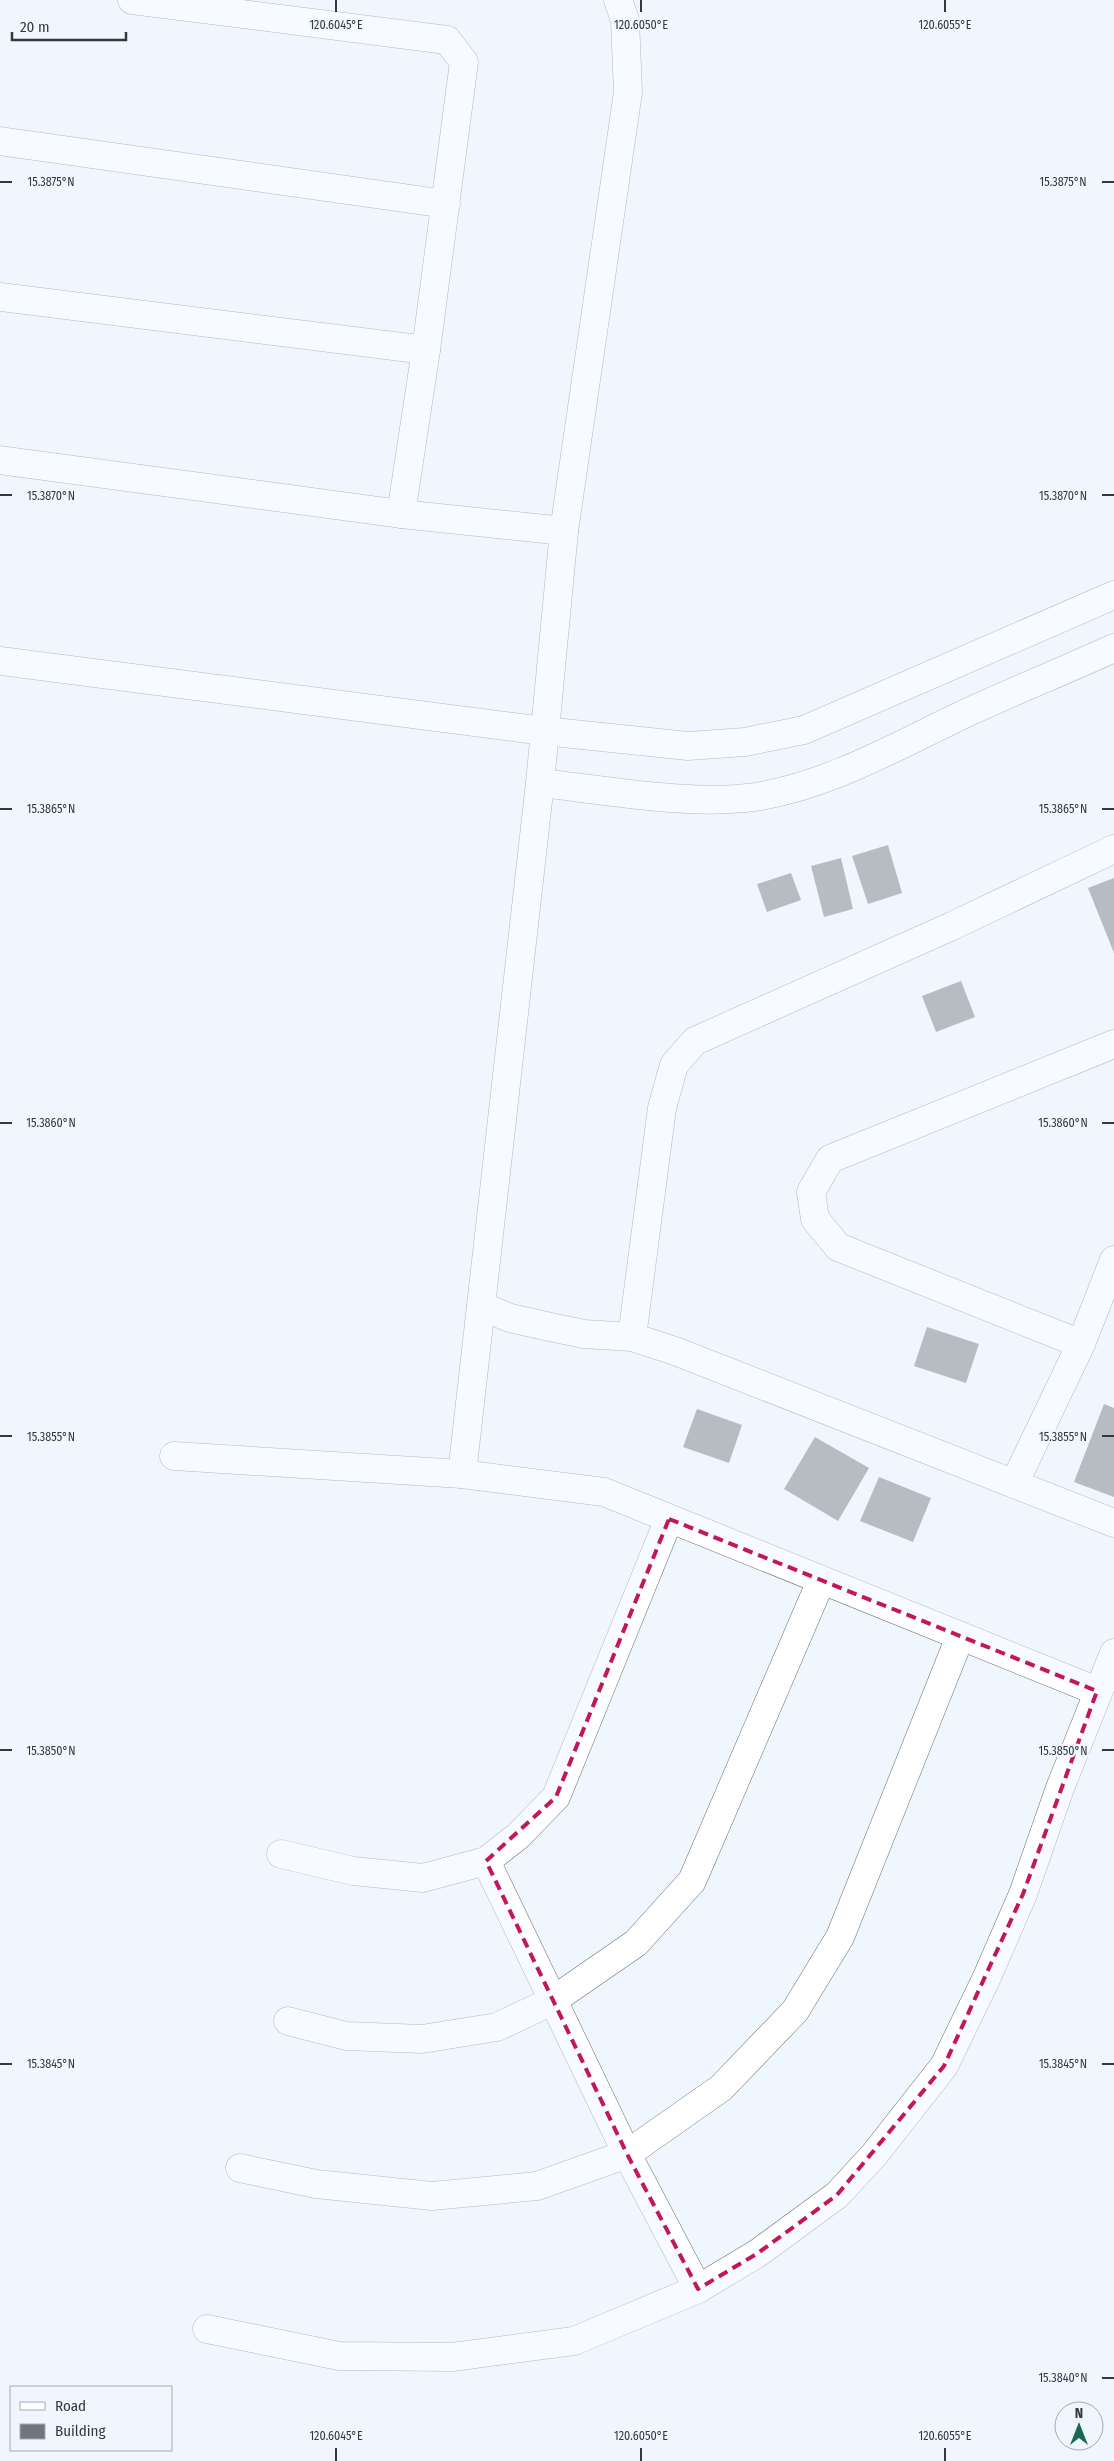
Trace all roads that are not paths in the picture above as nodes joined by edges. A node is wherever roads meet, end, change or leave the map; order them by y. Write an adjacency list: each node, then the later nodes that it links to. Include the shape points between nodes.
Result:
1 (132, 0): 4 (street, via 447,40 464,62)
2 (618, 0): 9 (street, via 625,20 628,92)
3 (0, 141): 4 (street)
4 (446, 204): 6 (street)
5 (0, 298): 6 (street)
6 (426, 350): 8 (street)
7 (0, 460): 8 (street)
8 (401, 514): 9 (street)
9 (564, 530): 13 (street)
10 (1114, 595): 13 (street, via 804,730 745,742 688,746)
11 (1114, 648): 14 (street, via 820,779 770,793 695,800)
12 (0, 661): 13 (street)
13 (544, 731): 14 (street)
14 (540, 783): 18 (street)
15 (1114, 850): 19 (street, via 695,1041 674,1065 662,1108)
16 (1114, 1044): 20 (street, via 830,1159 811,1192 815,1219 838,1247)
17 (1114, 1260): 20 (street)
18 (481, 1306): 19 (street, via 510,1318 584,1334); 22 (street)
19 (632, 1337): 23 (street, via 732,1372)
20 (1081, 1344): 23 (street)
21 (174, 1456): 22 (street)
22 (462, 1474): 24 (street, via 604,1492)
23 (1014, 1484): 25 (street)
24 (669, 1519): 26 (street); 31 (street, via 556,1797 518,1836)
25 (1114, 1523)
26 (821, 1581): 27 (street); 32 (street, via 692,1881 636,1944)
27 (960, 1637): 29 (street); 34 (street, via 840,1936 795,2011 722,2088)
28 (1114, 1653): 29 (street)
29 (1097, 1691): 36 (street, via 1023,1894 988,1977 944,2066 874,2155 836,2195 758,2253)
30 (281, 1854): 31 (street, via 353,1871 423,1878)
31 (486, 1861): 32 (street)
32 (552, 2001): 33 (street, via 497,2027 422,2040 346,2036); 34 (street)
33 (288, 2021)
34 (626, 2154): 35 (street, via 537,2186 432,2196 316,2184); 36 (street)
35 (240, 2168)
36 (698, 2288): 37 (street, via 574,2341 452,2357 339,2356)
37 (207, 2329)

